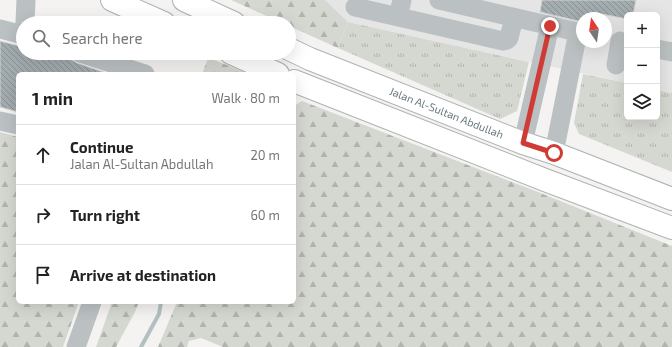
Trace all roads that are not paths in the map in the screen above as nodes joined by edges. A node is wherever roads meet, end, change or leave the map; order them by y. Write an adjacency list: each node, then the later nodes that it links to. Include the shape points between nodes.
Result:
1 (26, 0): 7 (street)
2 (112, 0): 8 (main road)
3 (184, 0): 9 (main road)
4 (439, 0): 10 (street)
5 (355, 7): 6 (street)
6 (400, 8): 10 (street, via 503,41 509,38)
7 (25, 16)
8 (148, 16)
9 (219, 16)
10 (514, 18): 11 (street)
11 (550, 26): 13 (street); 28 (street)
12 (0, 28): 14 (street)
13 (576, 31)
14 (16, 33)
15 (618, 40): 22 (street)
16 (577, 48): 29 (street)
17 (660, 50): 19 (street)
18 (296, 52): 28 (main road, Jalan Al-Sultan Abdullah)
19 (672, 52)
20 (102, 60): 23 (street)
21 (247, 60): 24 (main road)
22 (616, 65)
23 (139, 72)
24 (274, 72)
25 (296, 82): 31 (main road)
26 (0, 121): 27 (street)
27 (16, 125)
28 (523, 143): 29 (main road, Jalan Al-Sultan Abdullah)
29 (554, 153): 30 (main road, Jalan Al-Sultan Abdullah)
30 (672, 199)
31 (672, 228)
32 (91, 304): 33 (street)
33 (76, 347)

